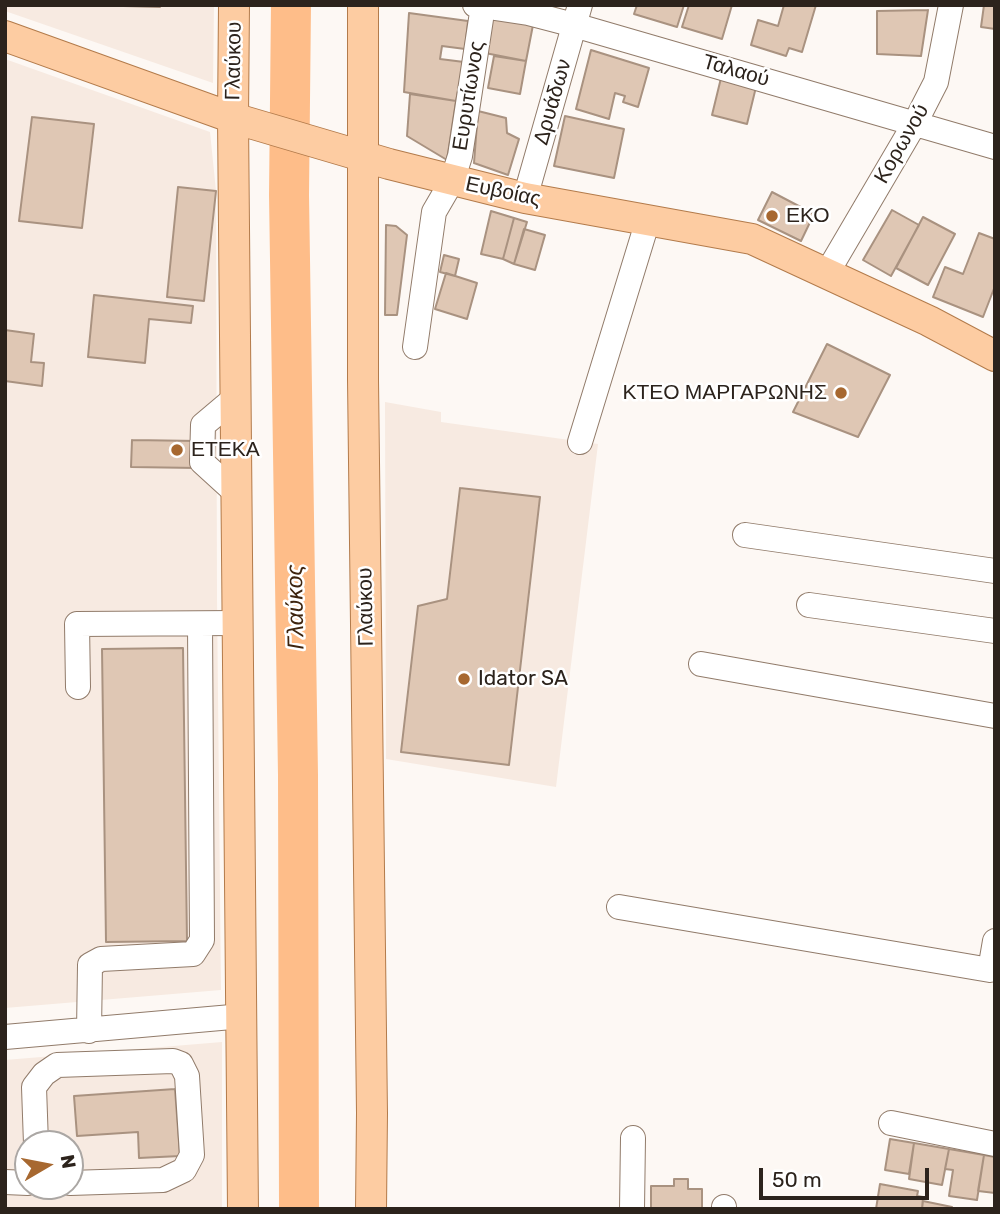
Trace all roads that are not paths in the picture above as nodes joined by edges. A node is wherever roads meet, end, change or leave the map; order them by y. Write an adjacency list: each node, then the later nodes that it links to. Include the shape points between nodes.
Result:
1 (234, 5): 8 (main road, Γλαύκου)
2 (363, 5): 11 (main road, Γλαύκου)
3 (475, 5): 5 (street, Ταλαού)
4 (951, 5): 9 (street, Κορωνού, via 937,79)
5 (483, 6): 6 (street, Ταλαού); 12 (street, Ευρυτίωνος, via 462,146)
6 (577, 15): 9 (street, Ταλαού); 13 (street, Δρυάδων)
7 (5, 36): 8 (main road, Ευβοίας)
8 (242, 120): 11 (main road, Ευβοίας); 22 (main road, Γλαύκου, via 235,398)
9 (915, 123): 10 (street, Ταλαού); 15 (street, Κορωνού)
10 (995, 147)
11 (352, 154): 12 (main road, Ευβοίας); 41 (main road, Γλαύκου, via 363,380)
12 (452, 181): 13 (main road, Ευβοίας); 16 (street, Ευρυτίωνος, via 434,212)
13 (526, 198): 14 (main road, Ευβοίας)
14 (648, 220): 15 (main road, Ευβοίας, via 752,239); 18 (street)
15 (827, 273): 17 (main road, Ευβοίας)
16 (415, 347)
17 (995, 356)
18 (580, 442)
19 (745, 535): 20 (street)
20 (995, 570)
21 (809, 605): 24 (street)
22 (237, 623): 23 (street); 30 (main road, Γλαύκου)
23 (200, 624): 26 (street, via 77,624); 32 (street, via 202,940 193,954 101,960 90,965)
24 (995, 631)
25 (701, 664): 27 (street)
26 (78, 687)
27 (995, 716)
28 (619, 906): 29 (street, via 990,970)
29 (995, 941)
30 (243, 1016): 31 (street); 40 (main road, Γλαύκου)
31 (170, 1023): 32 (street); 34 (street)
32 (89, 1031): 33 (street)
33 (5, 1037)
34 (173, 1062): 36 (street, via 57,1065 34,1087); 39 (street, via 181,1064 187,1076 192,1155 184,1170 163,1180)
35 (891, 1123): 38 (street)
36 (36, 1130)
37 (633, 1138): 42 (street)
38 (995, 1144)
39 (84, 1183)
40 (243, 1209)
41 (371, 1209)
42 (632, 1209)

